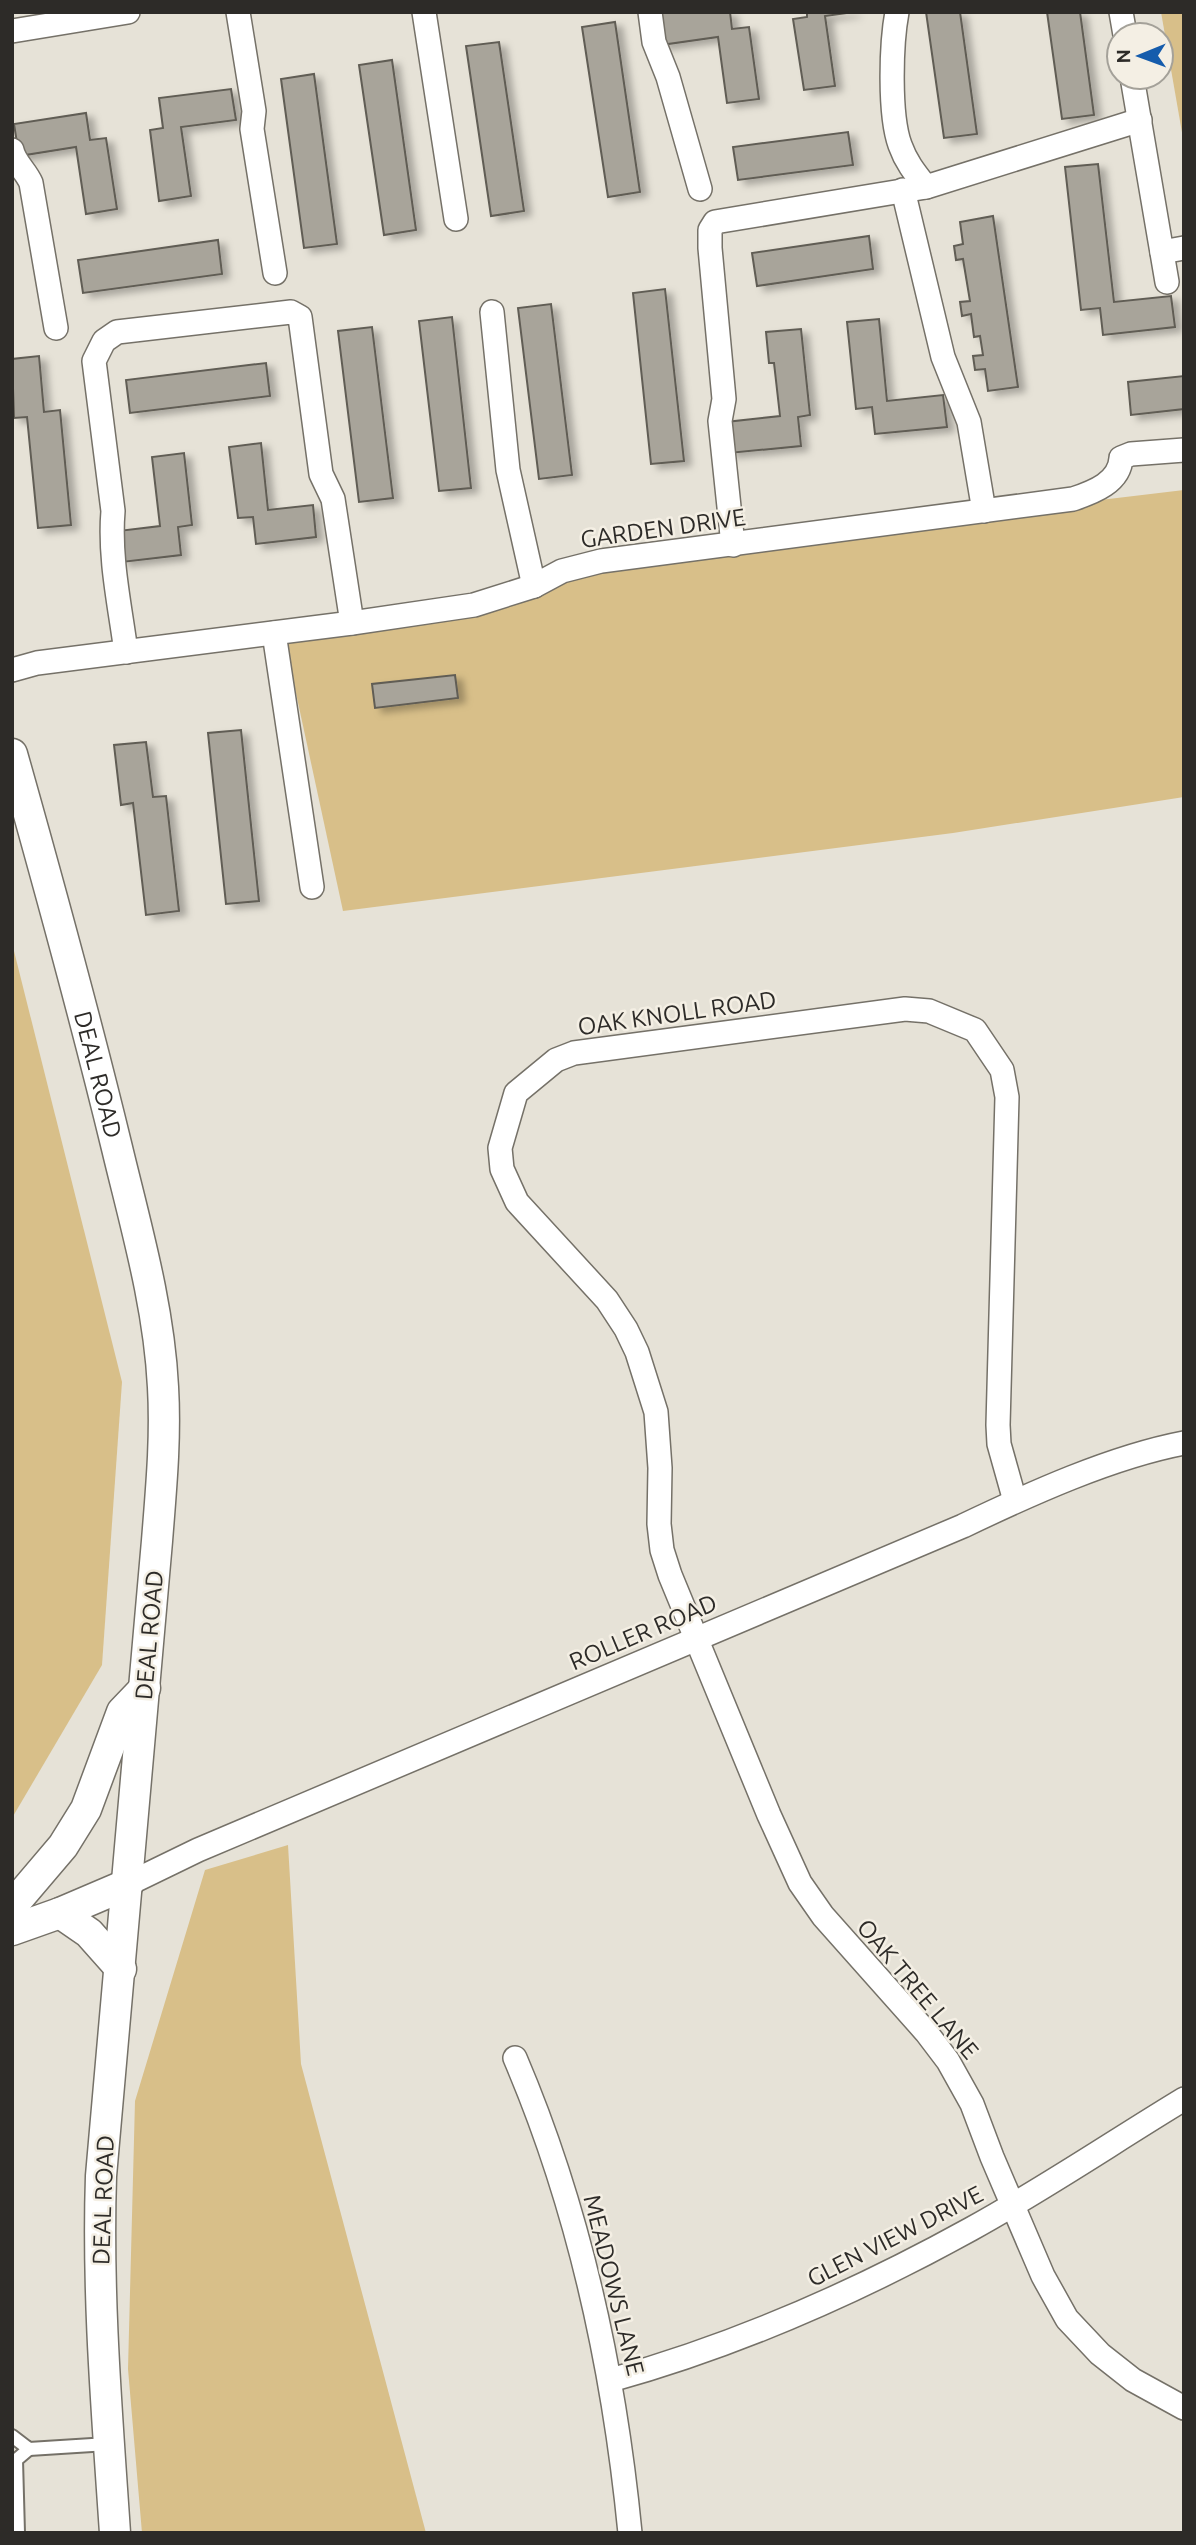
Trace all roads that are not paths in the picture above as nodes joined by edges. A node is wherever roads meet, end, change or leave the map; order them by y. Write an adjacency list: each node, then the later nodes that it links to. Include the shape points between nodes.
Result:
1 (128, 12): 6 (street)
2 (238, 12): 15 (street)
3 (424, 12): 13 (street)
4 (650, 12): 11 (street, via 654,42)
5 (897, 12): 10 (street, via 892,65 895,126 908,164)
6 (12, 31)
7 (1135, 91): 8 (street)
8 (1140, 120): 10 (street); 14 (street)
9 (12, 150): 18 (street, via 31,183)
10 (926, 187): 12 (street)
11 (700, 189)
12 (903, 190): 20 (street, via 943,357 969,422); 21 (street, via 715,222 710,230 724,399 720,421)
13 (456, 219)
14 (1173, 250): 16 (street)
15 (275, 273)
16 (1167, 282)
17 (492, 312): 22 (street, via 508,470)
18 (56, 328)
19 (1184, 450): 20 (street, GARDEN DRIVE, via 1121,458 1114,478 1073,499)
20 (984, 511): 21 (street, GARDEN DRIVE)
21 (733, 545): 22 (street, GARDEN DRIVE, via 601,561 562,571)
22 (534, 586): 23 (street, GARDEN DRIVE, via 474,604)
23 (352, 623): 24 (street, GARDEN DRIVE); 25 (street, via 333,499 321,474 300,317 291,312 117,332 104,341 94,361)
24 (274, 633): 25 (street, GARDEN DRIVE); 28 (street)
25 (126, 652): 26 (street, GARDEN DRIVE)
26 (12, 670)
27 (12, 754): 32 (street, DEAL ROAD, via 79,992 157,1327 164,1452)
28 (312, 887)
29 (1184, 1443): 30 (street, ROLLER ROAD, via 1096,1469)
30 (1015, 1501): 31 (street, ROLLER ROAD); 31 (street, OAK KNOLL ROAD, via 998,1425 1007,1097 1002,1070 975,1030 929,1011 905,1009 565,1056 516,1093 500,1148 502,1169 517,1202 607,1300 637,1352 656,1412 663,1550)
31 (695, 1638): 33 (street, ROLLER ROAD); 40 (street, OAK TREE LANE, via 800,1883 948,2061 972,2104)
32 (145, 1688): 33 (street, DEAL ROAD); 34 (street, via 122,1713 86,1809 63,1846)
33 (128, 1884): 35 (street); 37 (street, DEAL ROAD)
34 (12, 1906)
35 (60, 1913): 36 (street); 37 (street, via 89,1933)
36 (12, 1930)
37 (121, 1969): 44 (street, DEAL ROAD, via 99,2240)
38 (515, 2058): 41 (street, MEADOWS LANE, via 578,2235)
39 (1184, 2099): 40 (street, GLEN VIEW DRIVE)
40 (1012, 2204): 41 (street, GLEN VIEW DRIVE, via 910,2262 796,2315); 42 (street, OAK TREE LANE, via 1043,2276 1072,2325 1133,2380)
41 (611, 2380): 48 (street, MEADOWS LANE)
42 (1184, 2408)
43 (12, 2436): 45 (lane)
44 (109, 2444): 45 (lane); 47 (street, DEAL ROAD)
45 (29, 2449): 46 (lane, via 16,2460)
46 (18, 2533)
47 (115, 2533)
48 (630, 2533)

